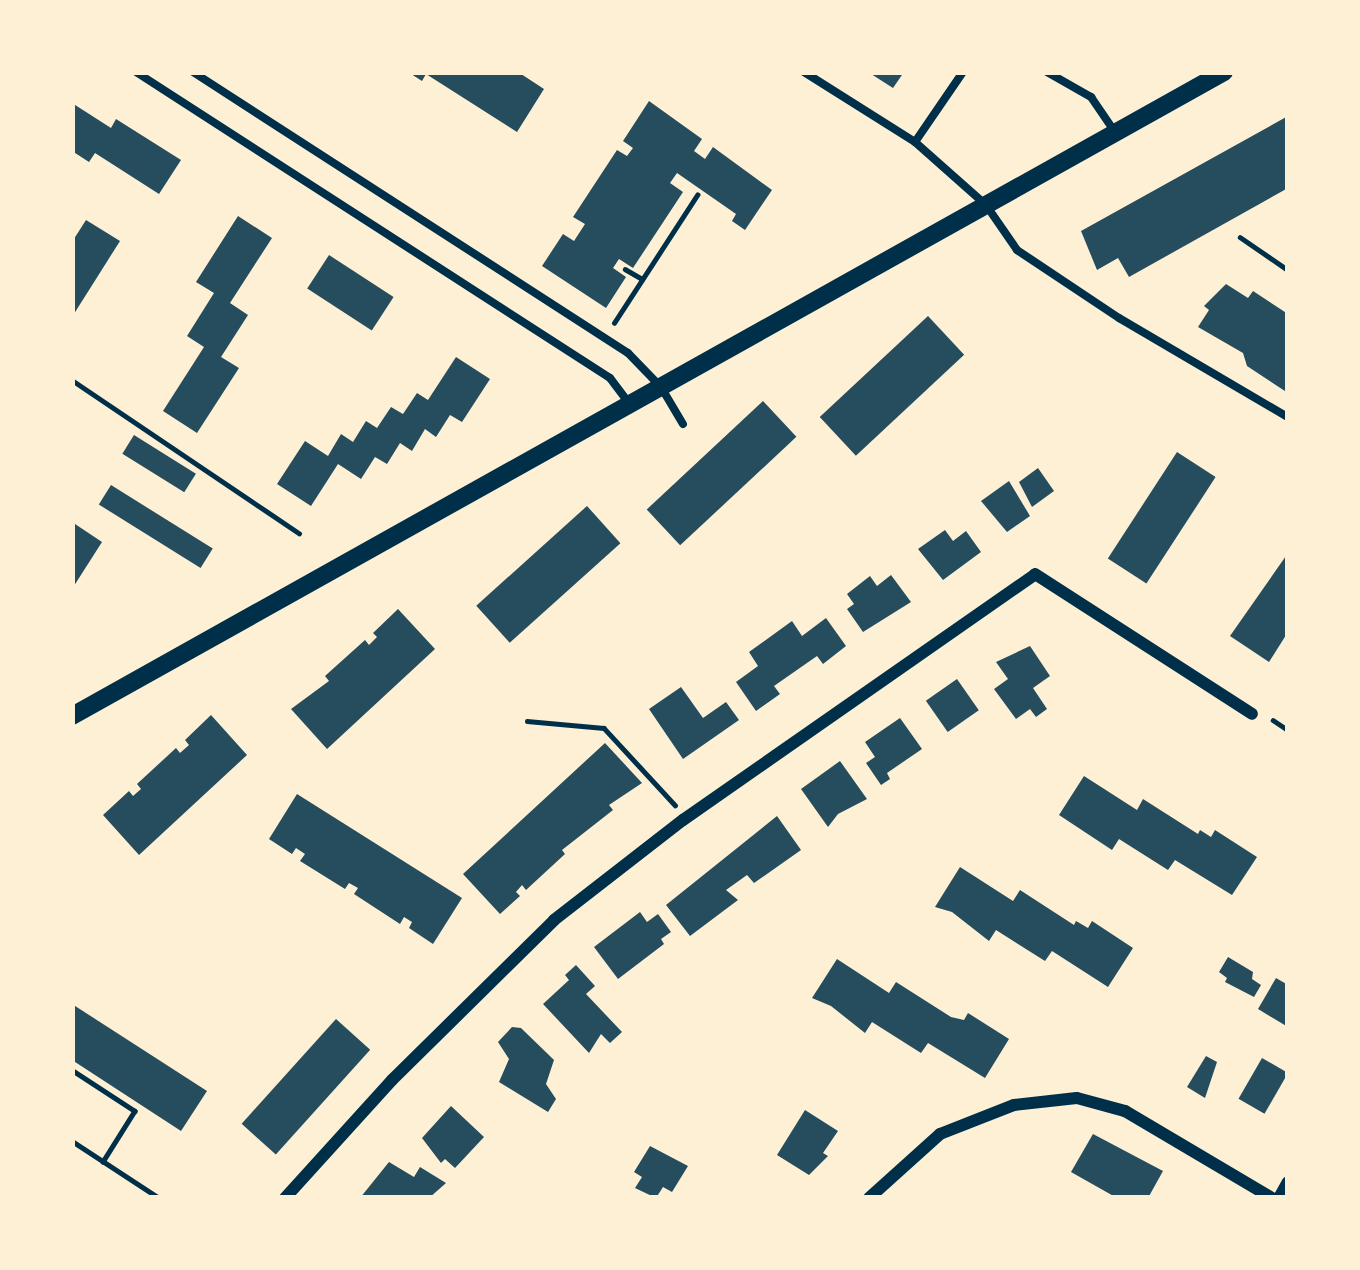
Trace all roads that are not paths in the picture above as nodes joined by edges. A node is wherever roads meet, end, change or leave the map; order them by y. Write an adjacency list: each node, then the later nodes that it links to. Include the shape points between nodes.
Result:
1 (136, 72): 11 (lane, via 610,377)
2 (193, 72): 10 (lane, via 604,338)
3 (804, 72): 8 (lane)
4 (963, 72): 8 (lane)
5 (1047, 72): 7 (lane, via 1091,97)
6 (1224, 72): 7 (street)
7 (1115, 132): 9 (street)
8 (915, 142): 9 (lane)
9 (986, 205): 10 (street); 12 (lane, via 1017,250)
10 (661, 387): 11 (street); 13 (lane)
11 (630, 405): 15 (street)
12 (1288, 417)
13 (682, 424)
14 (1252, 713): 17 (street, via 1035,574 693,812 554,920)
15 (72, 716)
16 (1288, 1182): 19 (street)
17 (285, 1198)
18 (869, 1198): 19 (street, via 940,1134 1014,1105 1077,1098 1125,1111)
19 (1275, 1198)

